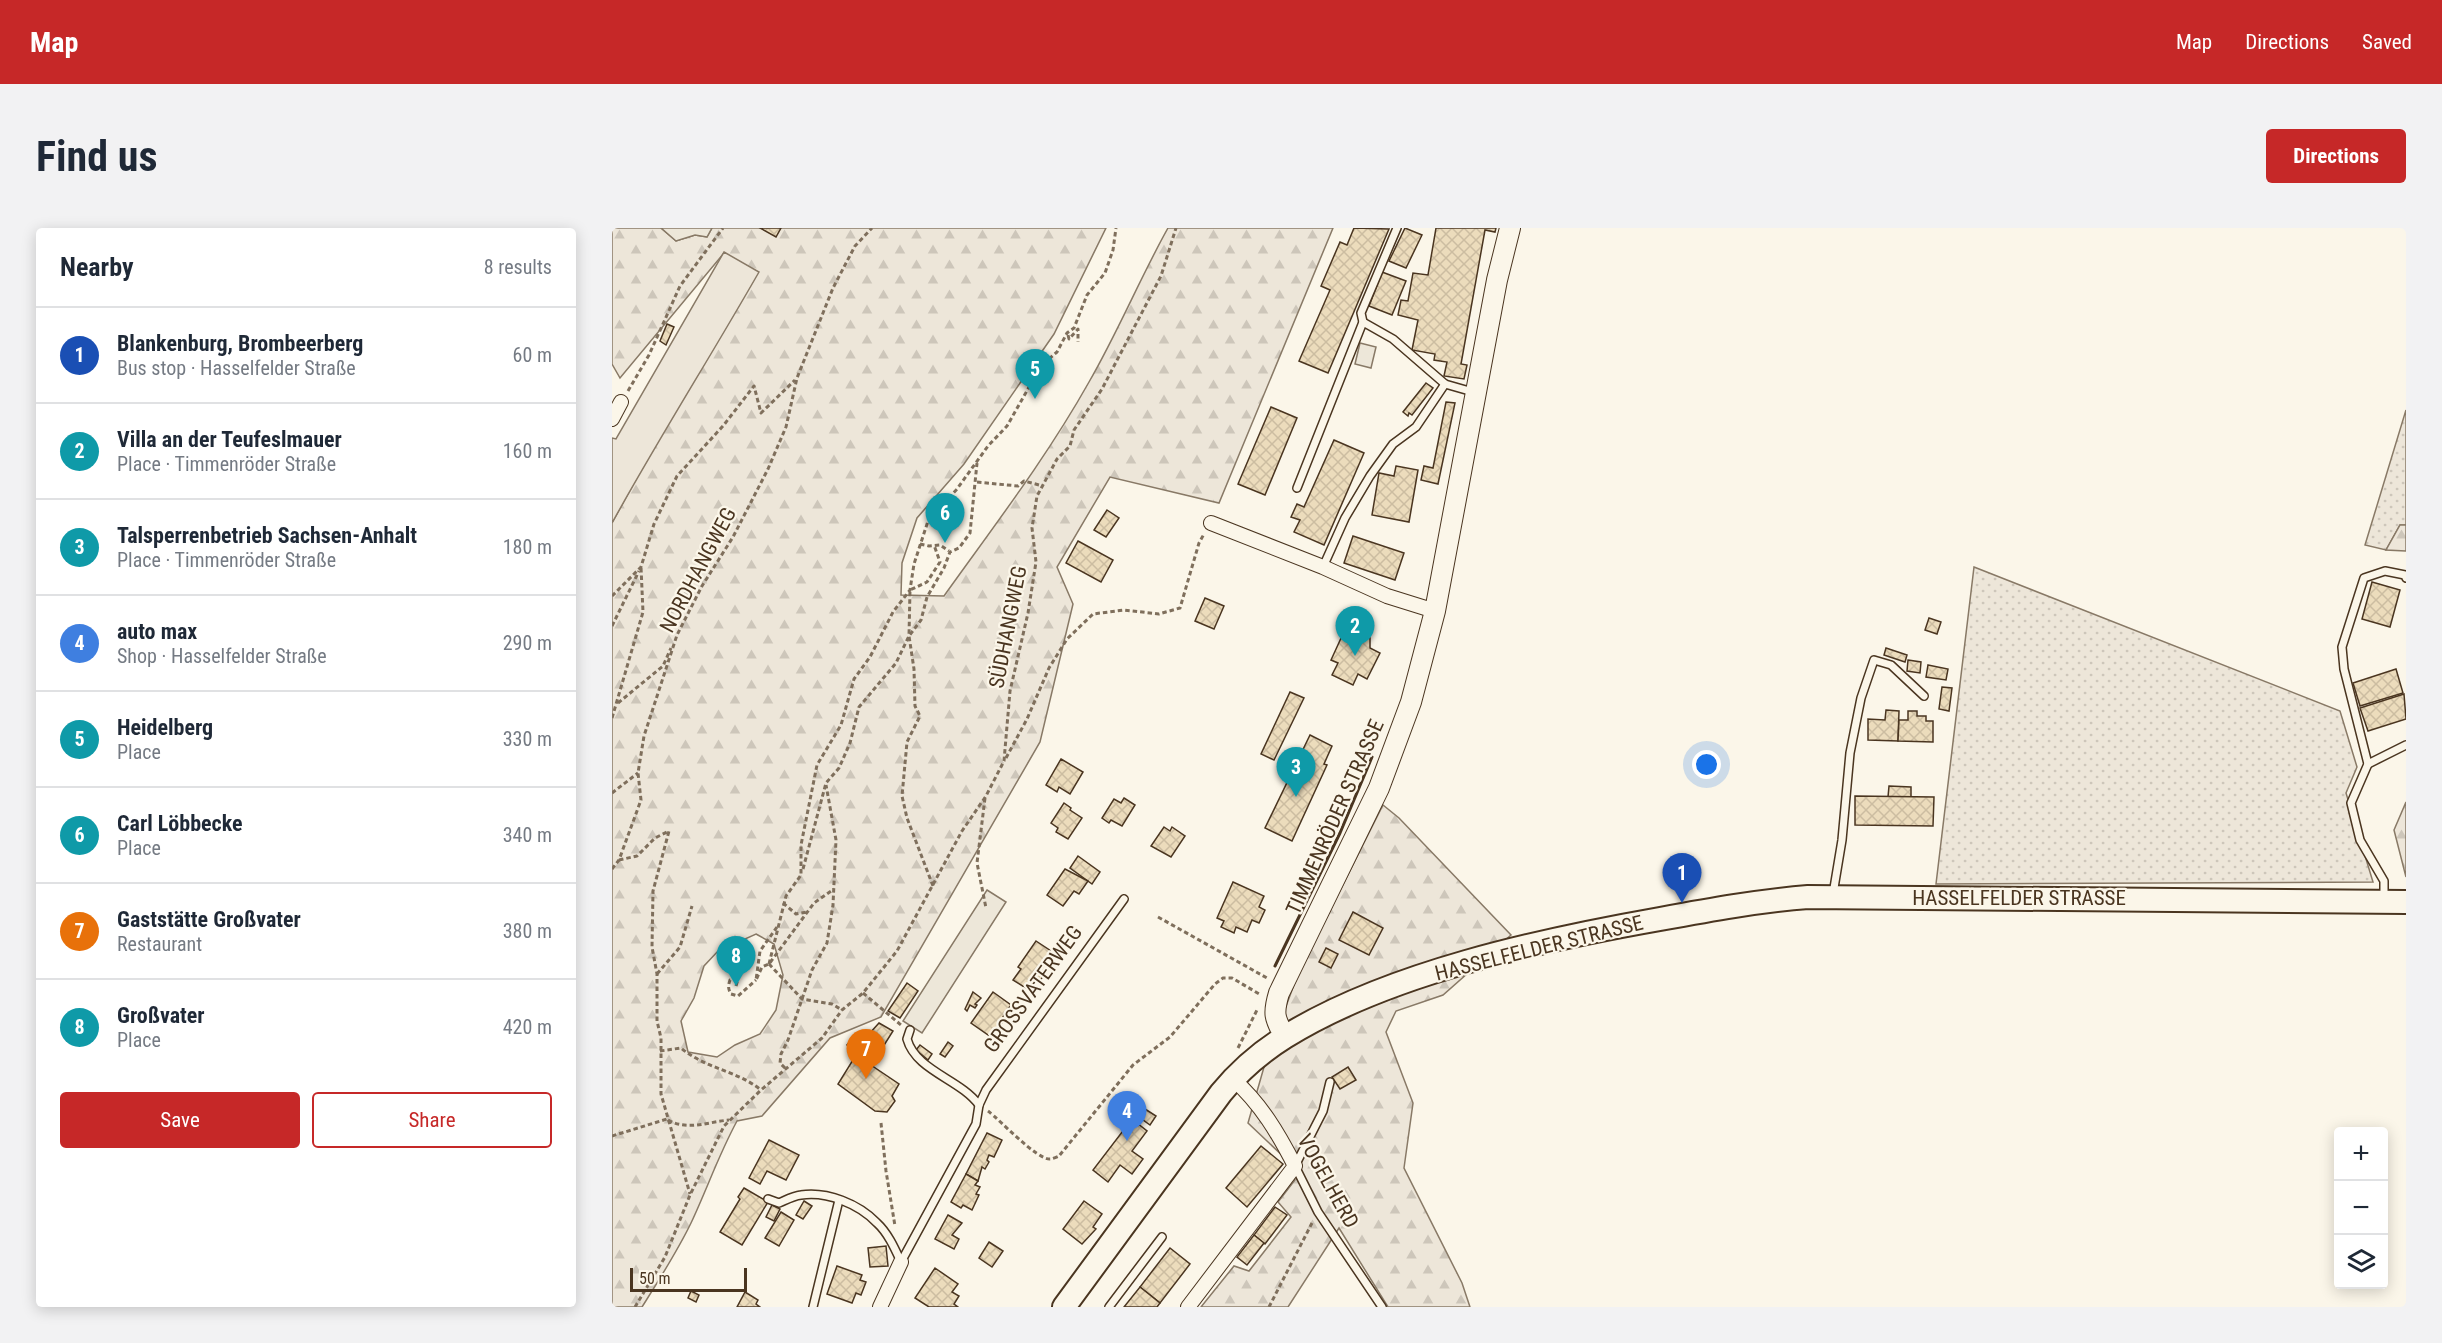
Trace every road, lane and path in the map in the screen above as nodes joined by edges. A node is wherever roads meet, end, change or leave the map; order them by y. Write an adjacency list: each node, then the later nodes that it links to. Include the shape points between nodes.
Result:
1 (723, 228): 13 (path, via 680,286 649,355)
2 (872, 228): 10 (path, NORDHANGWEG, via 855,246 833,288)
3 (1116, 228): 8 (path, via 1105,273 1087,295 1074,328)
4 (1176, 228): 17 (path, SÜDHANGWEG, via 1161,276 1102,390)
5 (1397, 228): 7 (lane, via 1361,313)
6 (1510, 228): 12 (main road, TIMMENRÖDER STRASSE)
7 (1363, 322): 11 (lane, via 1393,339); 18 (lane)
8 (1067, 333): 9 (path, via 1068,339 1078,330); 15 (path, via 1057,352 1041,366 1007,426)
9 (1078, 342)
10 (797, 378): 23 (path, via 761,413 754,386 677,476 654,524); 30 (path, NORDHANGWEG, via 786,427 768,469)
11 (1445, 384): 12 (lane); 24 (lane, via 1416,426 1393,444 1370,476)
12 (1475, 393): 28 (main road, TIMMENRÖDER STRASSE)
13 (621, 402): 14 (street)
14 (612, 419)
15 (977, 461): 16 (path); 20 (path, via 928,521)
16 (977, 483): 17 (path, via 1018,486 1024,481); 22 (path, via 970,533 959,548)
17 (1043, 486): 36 (path, SÜDHANGWEG, via 1037,496 1032,528 1036,562 1027,622 1010,691)
18 (1297, 488)
19 (1211, 523): 24 (street); 36 (path, via 1199,543 1180,608 1159,614 1124,610 1093,614 1067,639)
20 (921, 544): 21 (path); 26 (path)
21 (934, 545): 22 (path); 26 (path, via 940,562 927,582)
22 (950, 552): 31 (path, via 927,597 921,620)
23 (641, 567): 27 (path); 29 (path); 33 (path, via 643,612)
24 (1323, 567): 28 (street, via 1387,596)
25 (2406, 578): 37 (lane, via 2385,571 2364,578 2342,647)
26 (910, 590): 31 (path); 44 (path, via 854,679 841,725 817,765 801,845)
27 (612, 596)
28 (1434, 611): 59 (main road, TIMMENRÖDER STRASSE, via 1420,671 1394,751)
29 (612, 626)
30 (677, 635): 33 (path, via 663,666); 38 (path, NORDHANGWEG, via 644,736)
31 (909, 636): 39 (path, via 896,663 859,707 850,743 838,768); 45 (path, via 915,706 920,716 907,742 902,796)
32 (1924, 696): 47 (lane, via 1891,665 1874,660 1861,698 1850,753)
33 (617, 704): 34 (path)
34 (612, 718)
35 (2406, 745): 37 (lane)
36 (1004, 761): 41 (path, SÜDHANGWEG)
37 (2368, 764): 49 (lane, via 2351,803 2360,840)
38 (638, 773): 40 (path); 42 (path, NORDHANGWEG, via 641,800)
39 (825, 783): 44 (path); 46 (path, via 836,840)
40 (612, 793)
41 (986, 796): 45 (path, SÜDHANGWEG); 52 (path, via 977,863)
42 (619, 860): 43 (path); 57 (path, via 638,856 655,838 669,831 653,891 652,947)
43 (612, 869)
44 (801, 875): 50 (path)
45 (933, 886): 61 (path, SÜDHANGWEG, via 897,951)
46 (834, 889): 53 (path); 63 (path, via 827,943)
47 (1833, 896): 49 (main road, HASSELFELDER STRASSE); 66 (main road, HASSELFELDER STRASSE, via 1736,906 1528,947 1387,989)
48 (1124, 899): 72 (lane, GROSSVATERWEG)
49 (2395, 902)
50 (783, 903): 53 (path, via 796,914); 55 (path)
51 (692, 906): 57 (path, via 680,947)
52 (986, 908)
53 (807, 912): 56 (path)
54 (1158, 917): 59 (path)
55 (778, 926): 56 (path); 58 (path, via 760,951)
56 (769, 964): 58 (path, via 762,967); 63 (path)
57 (657, 974): 67 (path)
58 (756, 980): 60 (path, via 738,996 731,994 730,980 738,979)
59 (1282, 984): 66 (main road, TIMMENRÖDER STRASSE, via 1274,1013)
60 (736, 986)
61 (863, 993): 64 (path, SÜDHANGWEG); 65 (path)
62 (1264, 997): 72 (path, via 1232,978 1223,978 1170,1038 1133,1065 1059,1156 1051,1160 1017,1138)
63 (802, 999): 64 (path, via 832,1004); 68 (path, via 781,1054 780,1064)
64 (842, 1010): 68 (path, SÜDHANGWEG, via 822,1038)
65 (909, 1030): 72 (lane, via 907,1039 915,1055 964,1089)
66 (1285, 1037): 69 (main road, HASSELFELDER STRASSE)
67 (660, 1050): 71 (path, via 681,1048 694,1060 748,1080); 73 (path, via 661,1094)
68 (785, 1069): 71 (path, SÜDHANGWEG)
69 (1233, 1079): 77 (street, VOGELHERD, via 1271,1120); 87 (main road, HASSELFELDER STRASSE)
70 (1330, 1082): 77 (lane, via 1323,1111)
71 (761, 1090): 74 (path, SÜDHANGWEG)
72 (979, 1105): 83 (lane, GROSSVATERWEG, via 976,1124)
73 (667, 1119): 74 (path, via 693,1126); 76 (path); 78 (path)
74 (730, 1120): 78 (path, SÜDHANGWEG, via 723,1126)
75 (881, 1123): 83 (path, via 892,1219 902,1243)
76 (612, 1136)
77 (1296, 1166): 81 (lane, VOGELHERD); 89 (street)
78 (690, 1195): 84 (path, SÜDHANGWEG, via 665,1257)
79 (768, 1198): 80 (lane, via 779,1203 800,1195)
80 (839, 1200): 83 (lane, via 878,1223); 85 (lane)
81 (1318, 1212): 90 (path); 91 (lane, VOGELHERD)
82 (1162, 1237): 88 (lane)
83 (901, 1262): 86 (street, GROSSVATERWEG)
84 (635, 1307)
85 (813, 1307)
86 (880, 1307)
87 (1064, 1307)
88 (1109, 1307)
89 (1188, 1307)
90 (1269, 1307)
91 (1382, 1307)

